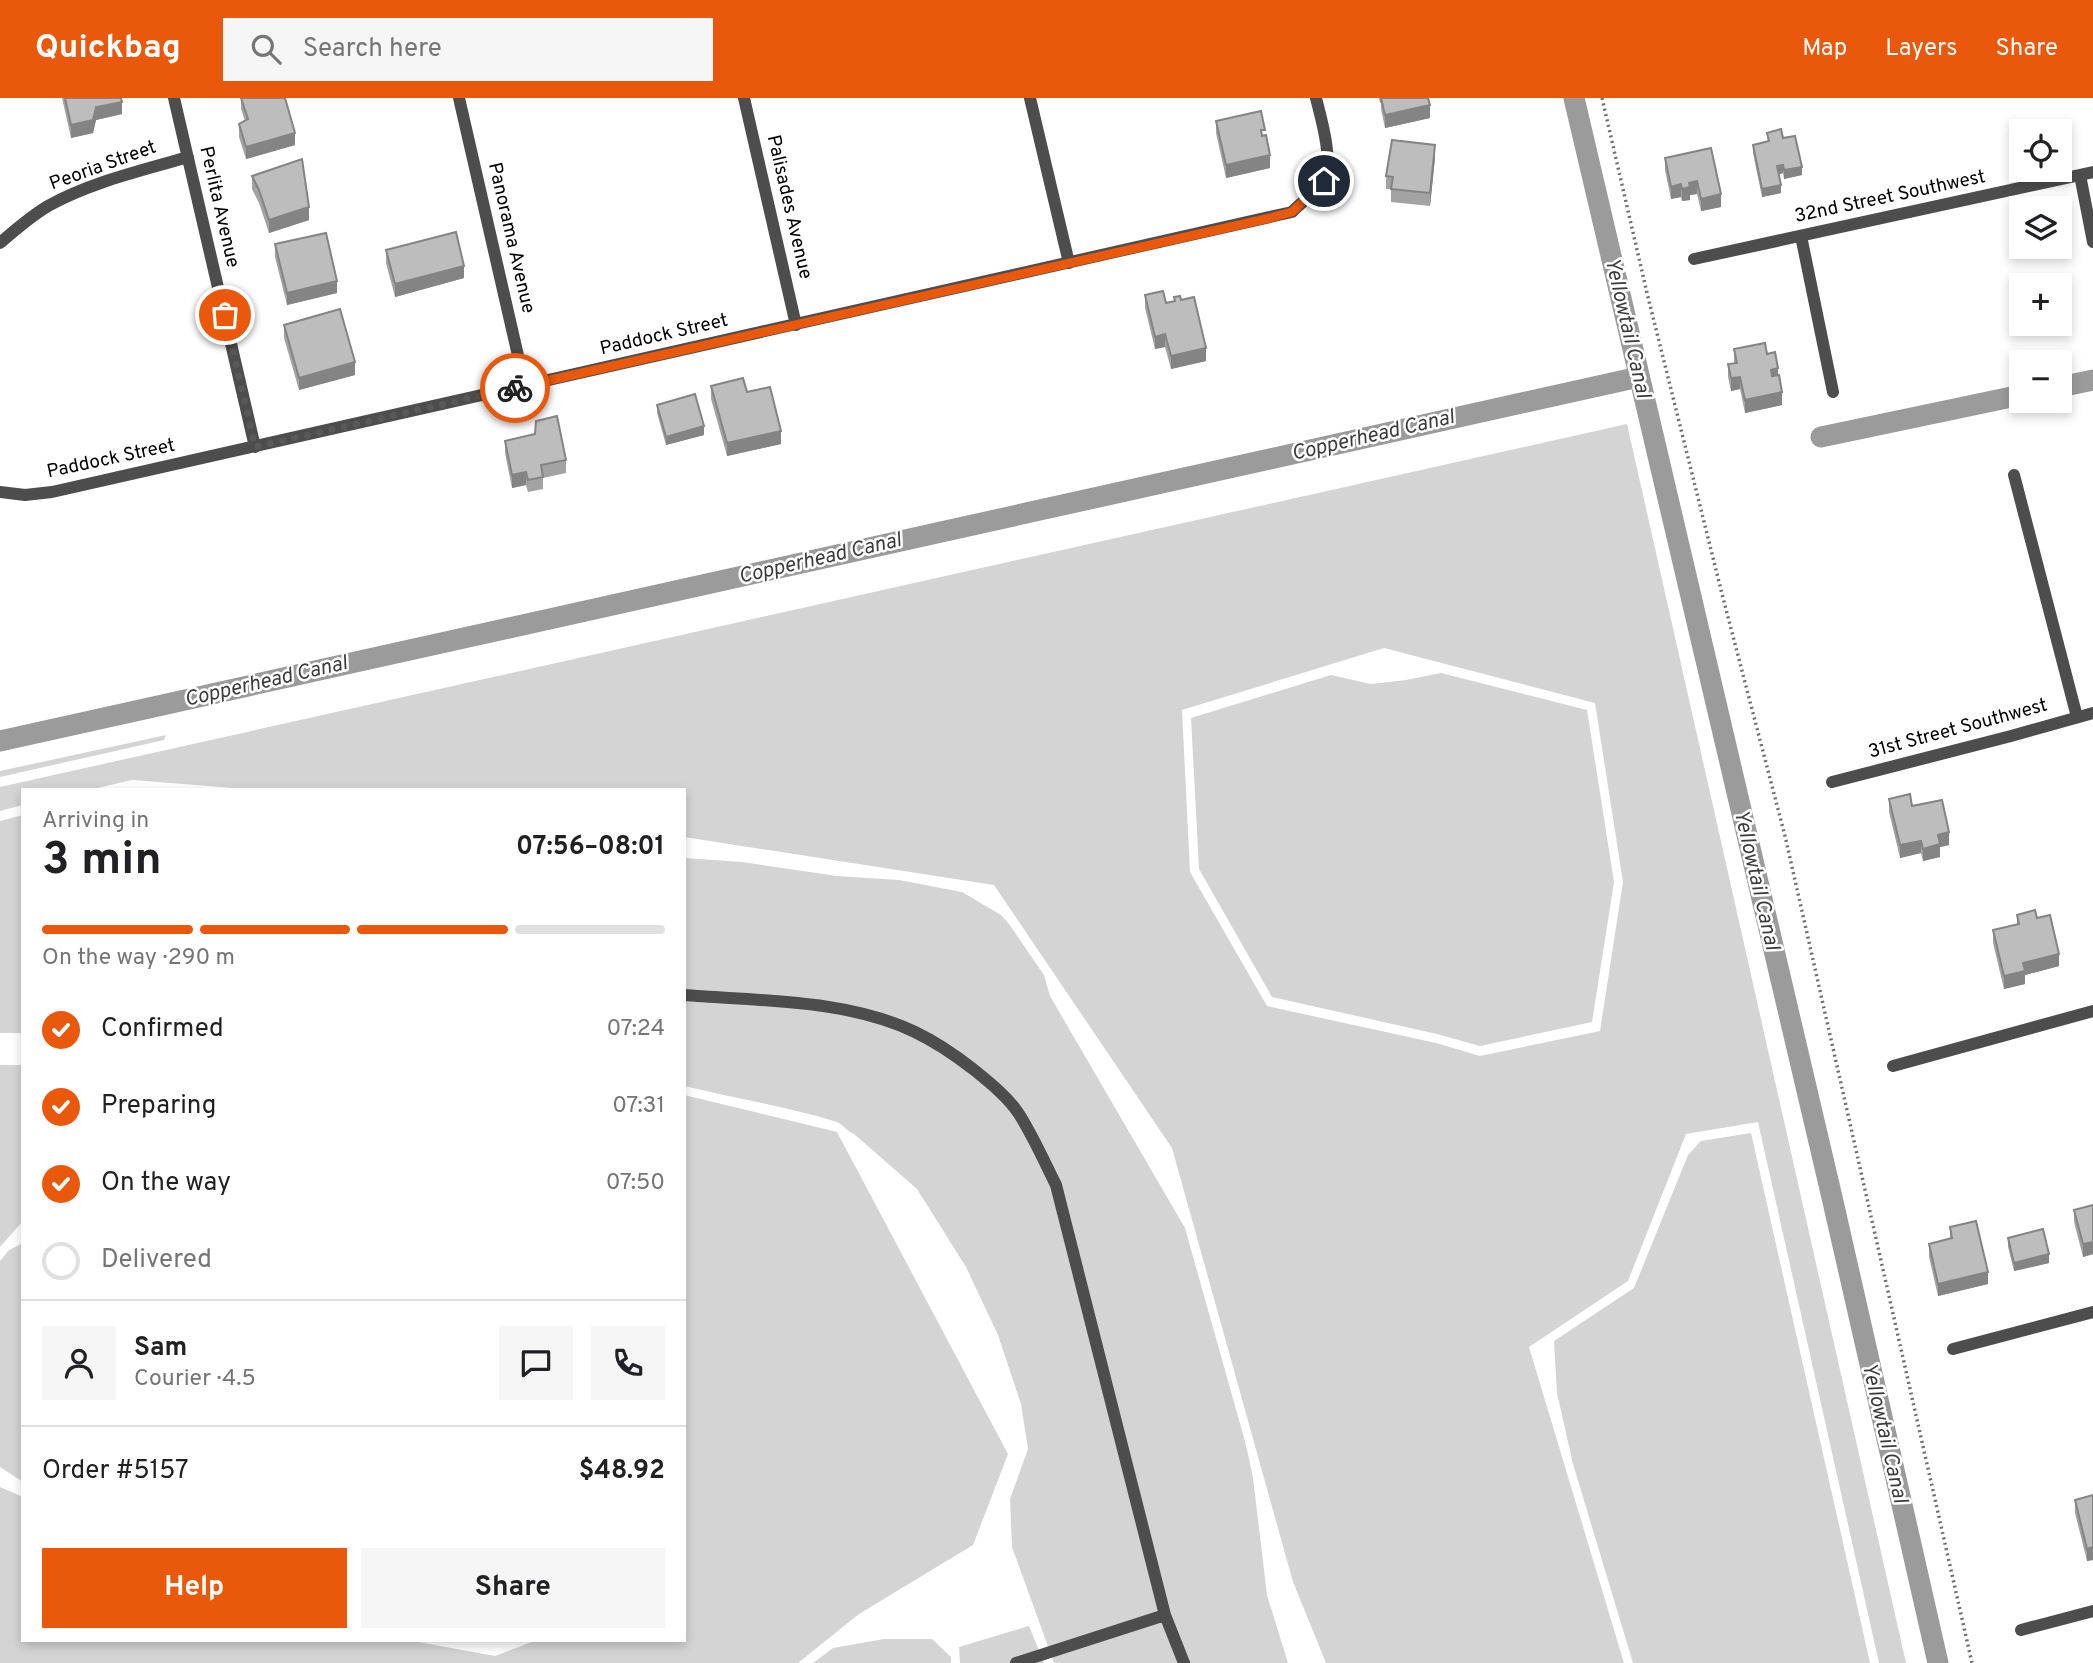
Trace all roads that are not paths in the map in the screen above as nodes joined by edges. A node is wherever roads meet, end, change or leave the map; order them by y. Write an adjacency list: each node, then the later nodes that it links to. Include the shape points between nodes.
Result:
1 (174, 98): 6 (street, Perlita Avenue)
2 (459, 98): 14 (street, Panorama Avenue)
3 (744, 98): 13 (street, Palisades Avenue)
4 (1030, 98): 12 (street)
5 (1316, 98): 12 (street, Paddock Street, via 1328,159 1324,181 1292,212)
6 (188, 157): 9 (street, Peoria Street, via 72,194 46,207); 16 (street, Perlita Avenue)
7 (2087, 174): 8 (street, 32nd Street Southwest); 10 (street)
8 (1801, 236): 11 (street, 32nd Street Southwest); 15 (street)
9 (0, 243)
10 (2093, 243)
11 (1694, 260)
12 (1069, 263): 13 (street, Paddock Street)
13 (796, 325): 14 (street, Paddock Street)
14 (525, 386): 16 (street, Paddock Street)
15 (1833, 392)
16 (255, 447): 18 (street, Paddock Street, via 52,492)
17 (2014, 475): 20 (street)
18 (0, 492)
19 (2093, 713): 20 (street, 31st Street Southwest)
20 (2077, 716): 21 (street, 31st Street Southwest)
21 (1832, 782)
22 (686, 995): 28 (street, via 813,1004 914,1031 987,1080 1018,1112 1056,1185)
23 (2093, 1011): 24 (street)
24 (1893, 1066)
25 (2093, 1312): 26 (street)
26 (1953, 1349)
27 (2093, 1611): 29 (street)
28 (1165, 1615): 30 (street); 31 (street)
29 (2021, 1630)
30 (1016, 1663)
31 (1184, 1663)

